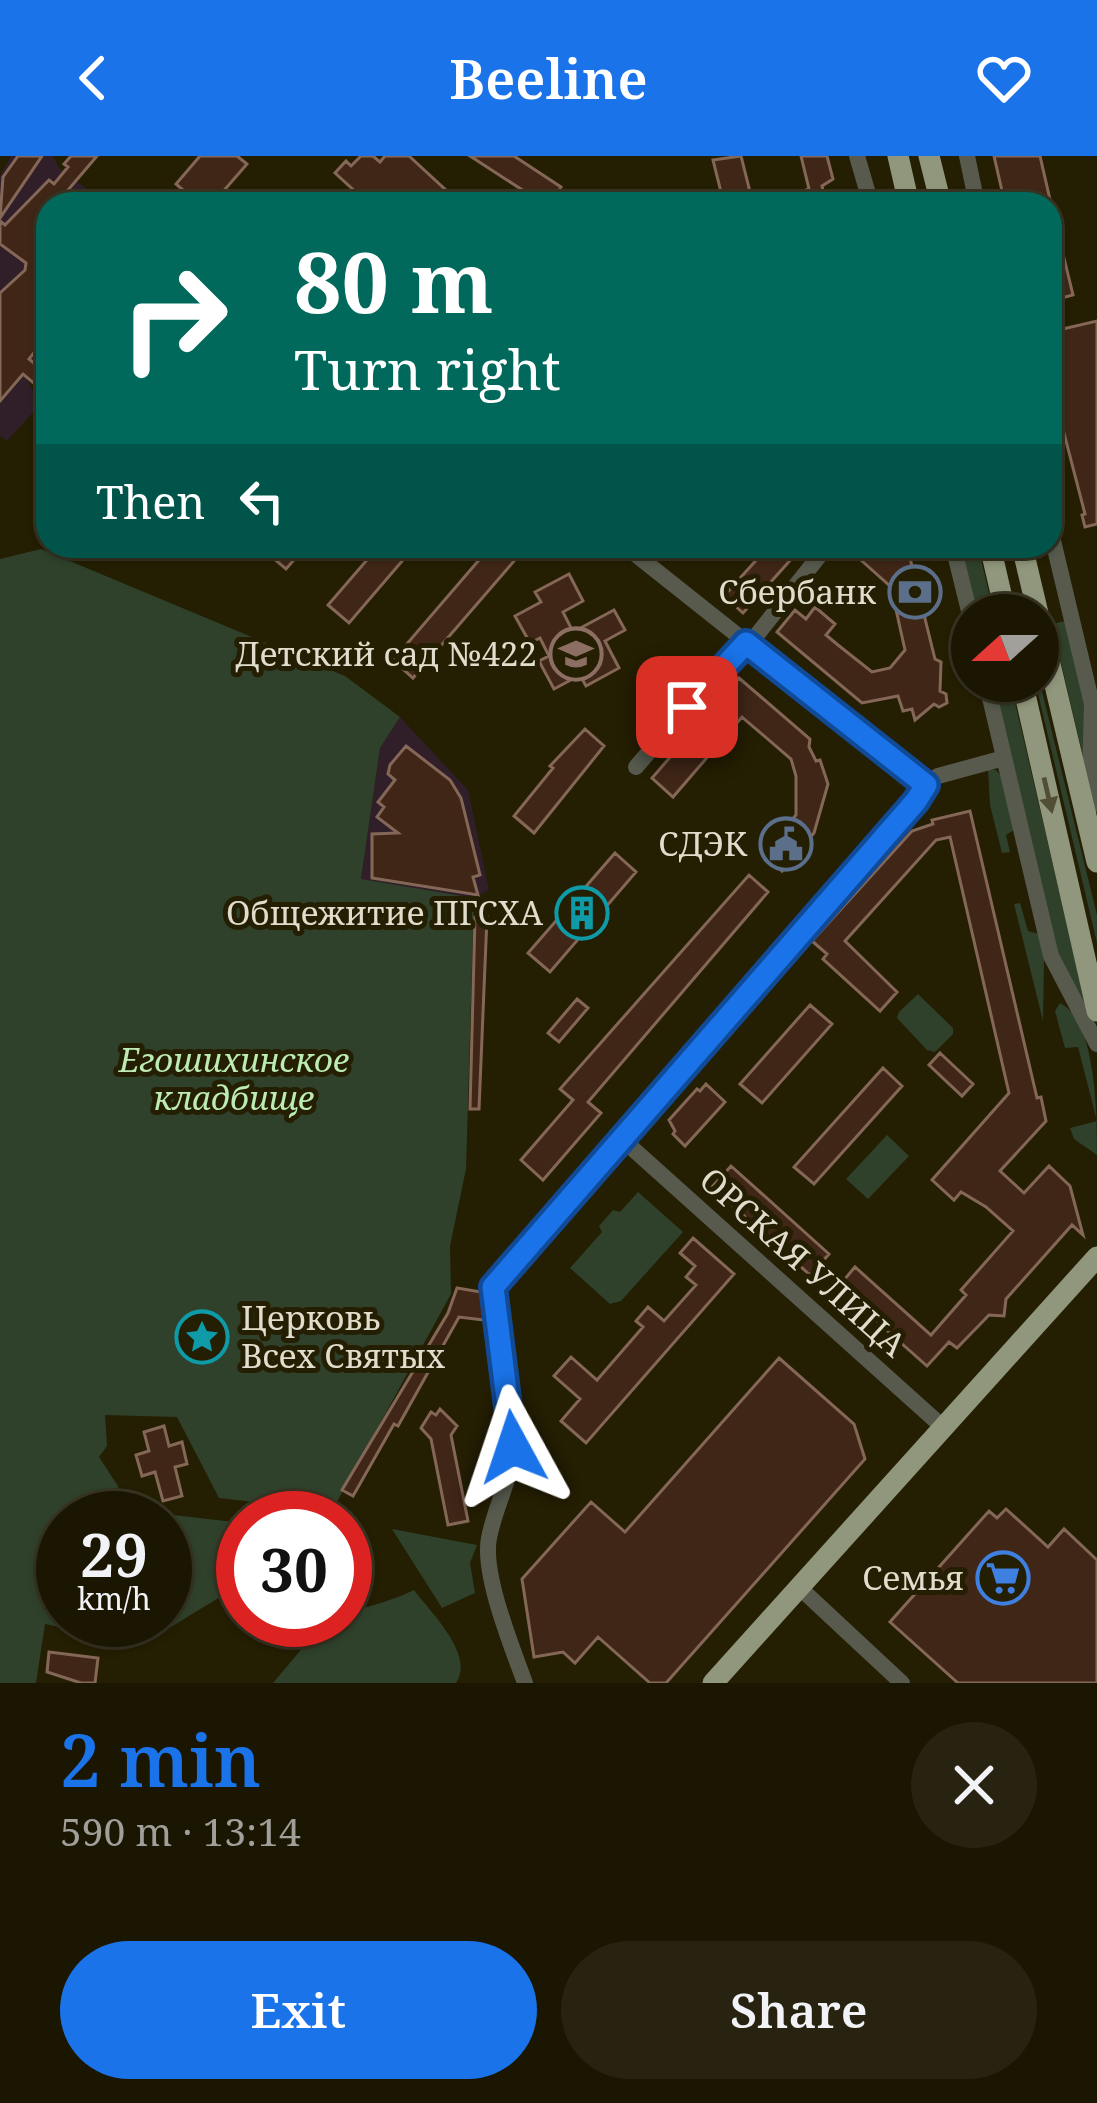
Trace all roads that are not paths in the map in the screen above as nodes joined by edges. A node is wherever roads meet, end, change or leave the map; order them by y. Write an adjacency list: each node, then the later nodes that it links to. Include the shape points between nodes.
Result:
1 (856, 156): 5 (street)
2 (898, 156): 6 (main road)
3 (929, 156): 7 (main road)
4 (967, 156): 8 (street)
5 (867, 192)
6 (907, 192)
7 (938, 192)
8 (974, 192)
9 (640, 558): 20 (street)
10 (817, 558): 20 (street)
11 (956, 558): 15 (street)
12 (993, 558): 16 (main road)
13 (1024, 558): 17 (main road)
14 (1057, 558): 19 (street)
15 (965, 594)
16 (1001, 594)
17 (1031, 594)
18 (1097, 622): 19 (street)
19 (1074, 626): 27 (street, via 1092,704)
20 (746, 643): 25 (street); 26 (street)
21 (991, 702): 24 (street)
22 (1027, 702): 29 (main road, one-way to 29)
23 (1055, 702): 27 (main road)
24 (1004, 758): 26 (street); 30 (street, via 1051,956)
25 (636, 767)
26 (926, 785): 31 (street)
27 (1088, 823): 28 (main road)
28 (1097, 862)
29 (1097, 1012)
30 (1097, 1043)
31 (622, 1139): 33 (street, ОРСКАЯ УЛИЦА); 35 (street, via 493,1287 513,1447 488,1540 496,1602)
32 (1097, 1257): 33 (main road)
33 (944, 1429): 34 (main road)
34 (800, 1588): 36 (main road); 37 (street)
35 (525, 1683)
36 (713, 1683)
37 (902, 1683)

